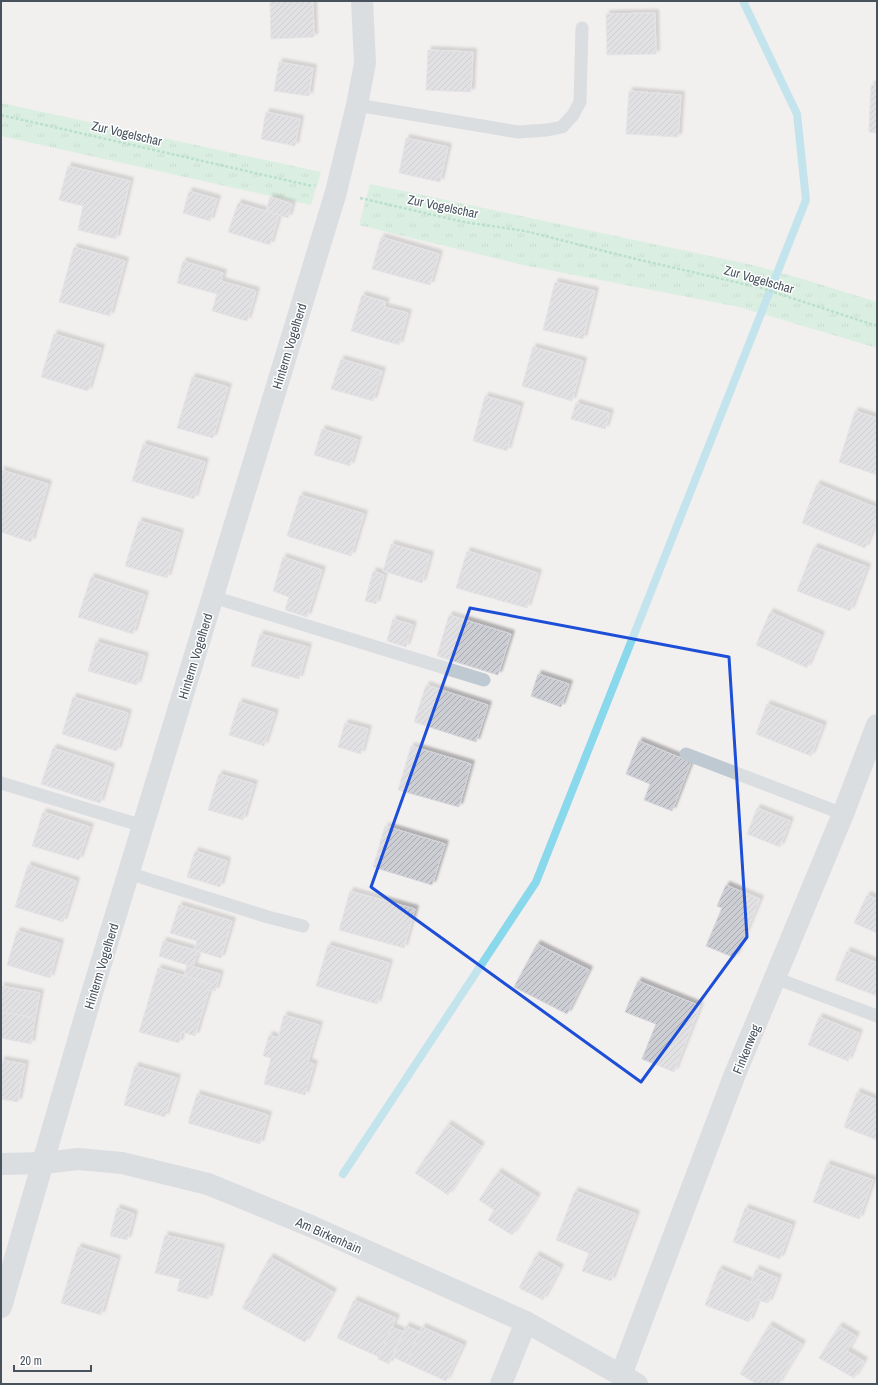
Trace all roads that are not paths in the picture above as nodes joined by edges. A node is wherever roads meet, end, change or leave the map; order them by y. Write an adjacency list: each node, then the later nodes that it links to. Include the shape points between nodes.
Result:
1 (362, 1): 3 (street, Hinterm Vogelherd, via 365,63)
2 (582, 28): 3 (lane, via 580,102 562,127 518,132)
3 (357, 105): 4 (street, Hinterm Vogelherd, via 336,192)
4 (213, 597): 5 (lane); 10 (street, Hinterm Vogelherd)
5 (484, 680)
6 (876, 729): 9 (street, Finkenweg)
7 (686, 754): 9 (lane)
8 (1, 783): 10 (lane)
9 (843, 814): 13 (street, Finkenweg)
10 (143, 826): 11 (street, Hinterm Vogelherd)
11 (128, 873): 12 (lane); 15 (street, Hinterm Vogelherd)
12 (303, 926)
13 (775, 978): 14 (lane); 19 (street, Finkenweg, via 735,1074)
14 (877, 1016)
15 (44, 1163): 16 (street, Am Birkenhain); 17 (street, Hinterm Vogelherd); 18 (street, Am Birkenhain, via 78,1159 122,1163 208,1184 313,1227)
16 (1, 1164)
17 (1, 1307)
18 (526, 1322): 19 (street, Am Birkenhain); 20 (street)
19 (629, 1380)
20 (501, 1384)

